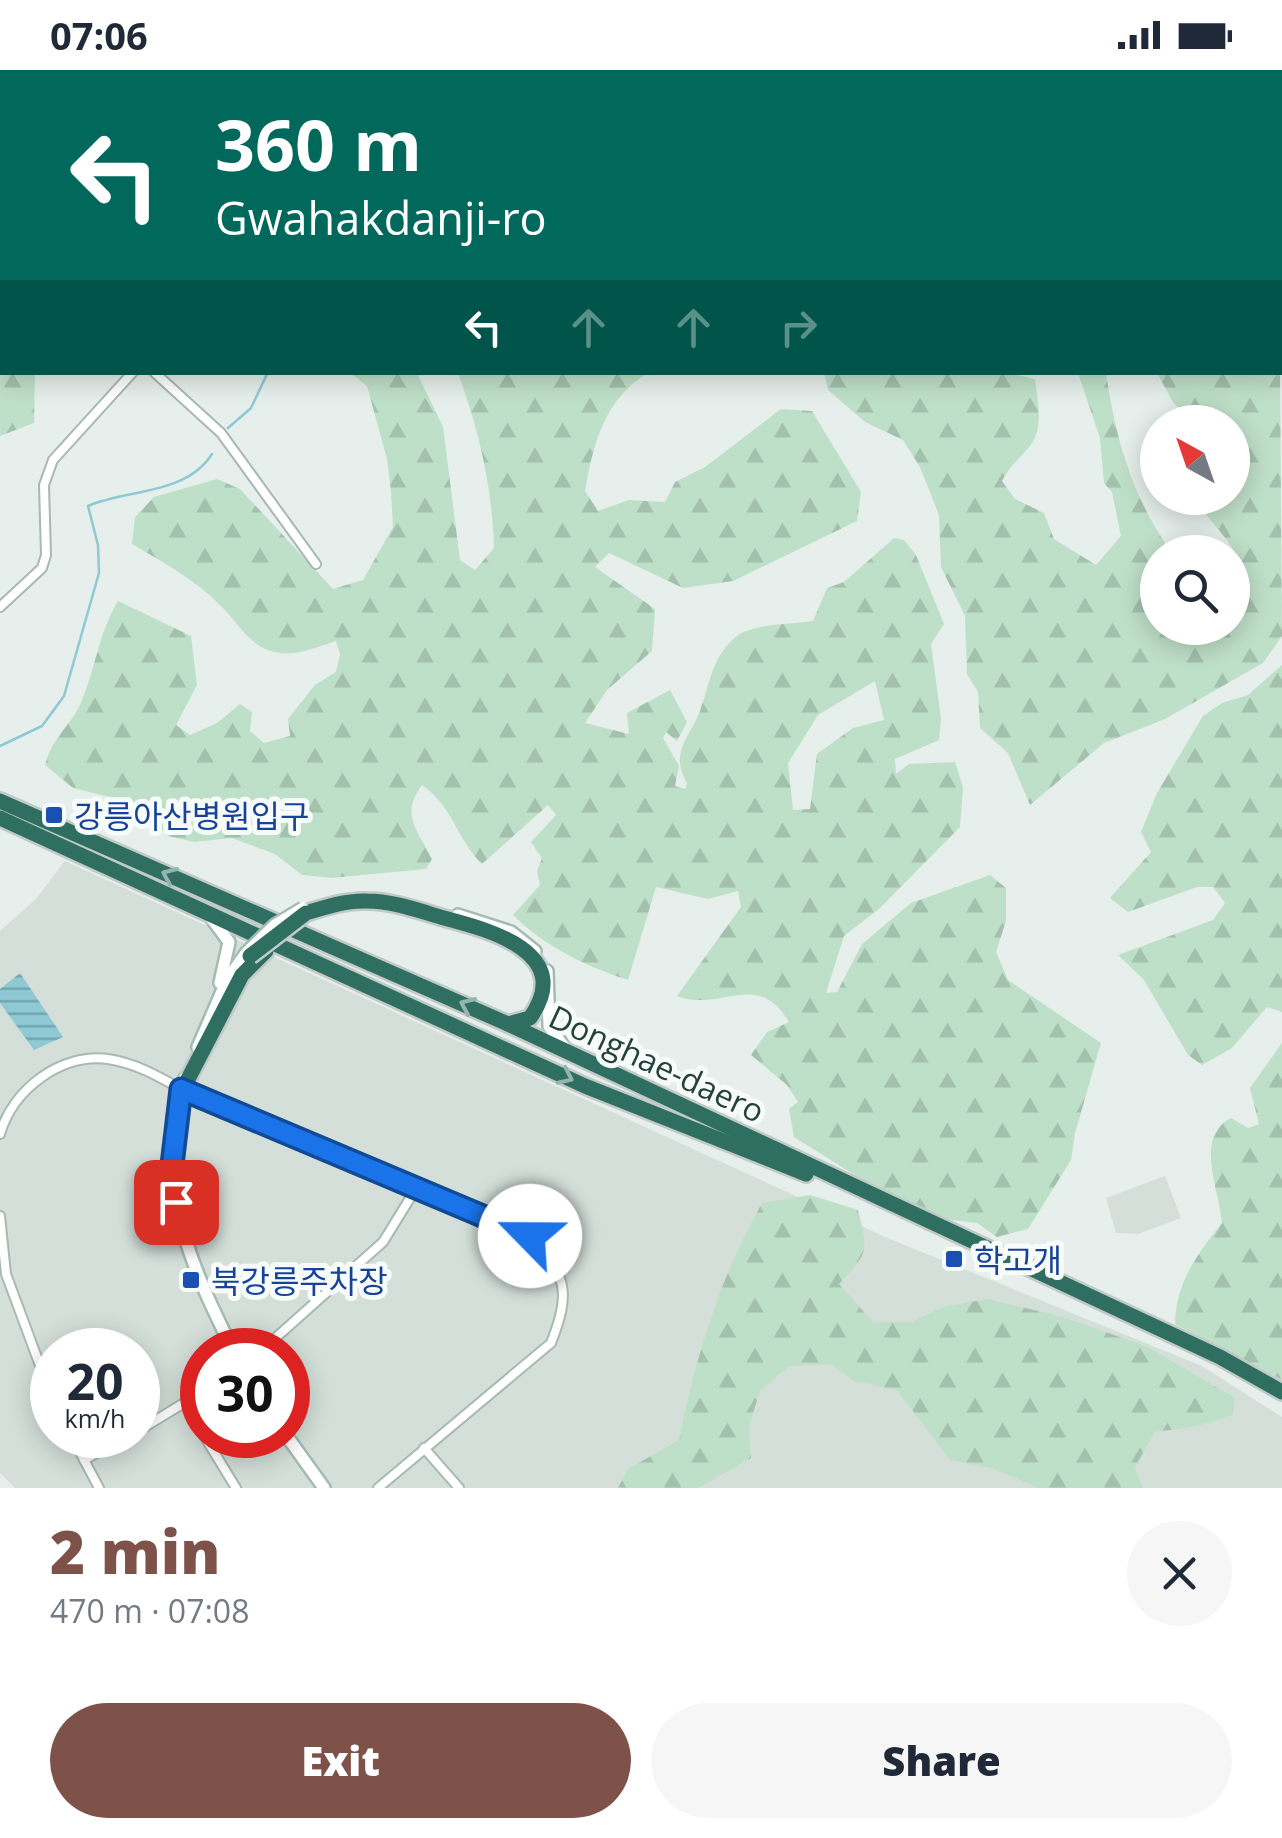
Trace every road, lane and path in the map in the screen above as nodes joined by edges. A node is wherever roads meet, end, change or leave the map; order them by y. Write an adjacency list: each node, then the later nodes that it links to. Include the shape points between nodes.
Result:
1 (130, 375): 4 (street, via 53,460 44,485 42,568)
2 (157, 375): 3 (street, via 221,434)
3 (316, 564)
4 (0, 608)
5 (0, 801): 10 (highway, Donghae-daero, one-way to 5)
6 (0, 818): 7 (highway, Donghae-daero)
7 (160, 891): 9 (highway, Donghae-daero); 12 (street, via 209,916 230,942)
8 (304, 911): 10 (highway, via 368,901 516,942 532,959 543,988 530,1018); 11 (street, via 354,896 384,896 521,937 547,972 549,1026); 12 (highway, bridge, via 248,955)
9 (364, 986): 12 (highway, via 268,950 242,975); 19 (highway, Donghae-daero, one-way to 19, via 585,1086 855,1193)
10 (508, 1024): 11 (highway, Donghae-daero)
11 (569, 1053): 19 (highway, Donghae-daero, via 1220,1357)
12 (183, 1084): 13 (street, via 106,1059 78,1060 33,1084 15,1102); 14 (street); 16 (street, via 172,1165 181,1234)
13 (0, 1134)
14 (417, 1187): 17 (street, via 383,1242); 20 (street, via 530,1236 564,1280 564,1312 552,1342)
15 (0, 1216): 18 (street, via 6,1274)
16 (222, 1328)
17 (287, 1328)
18 (30, 1339)
19 (1282, 1395)
20 (424, 1448): 28 (street); 29 (street)
21 (88, 1458): 24 (street)
22 (218, 1458): 26 (street)
23 (302, 1458): 27 (street)
24 (84, 1460): 25 (street)
25 (99, 1488)
26 (236, 1488)
27 (324, 1488)
28 (378, 1488)
29 (459, 1488)

